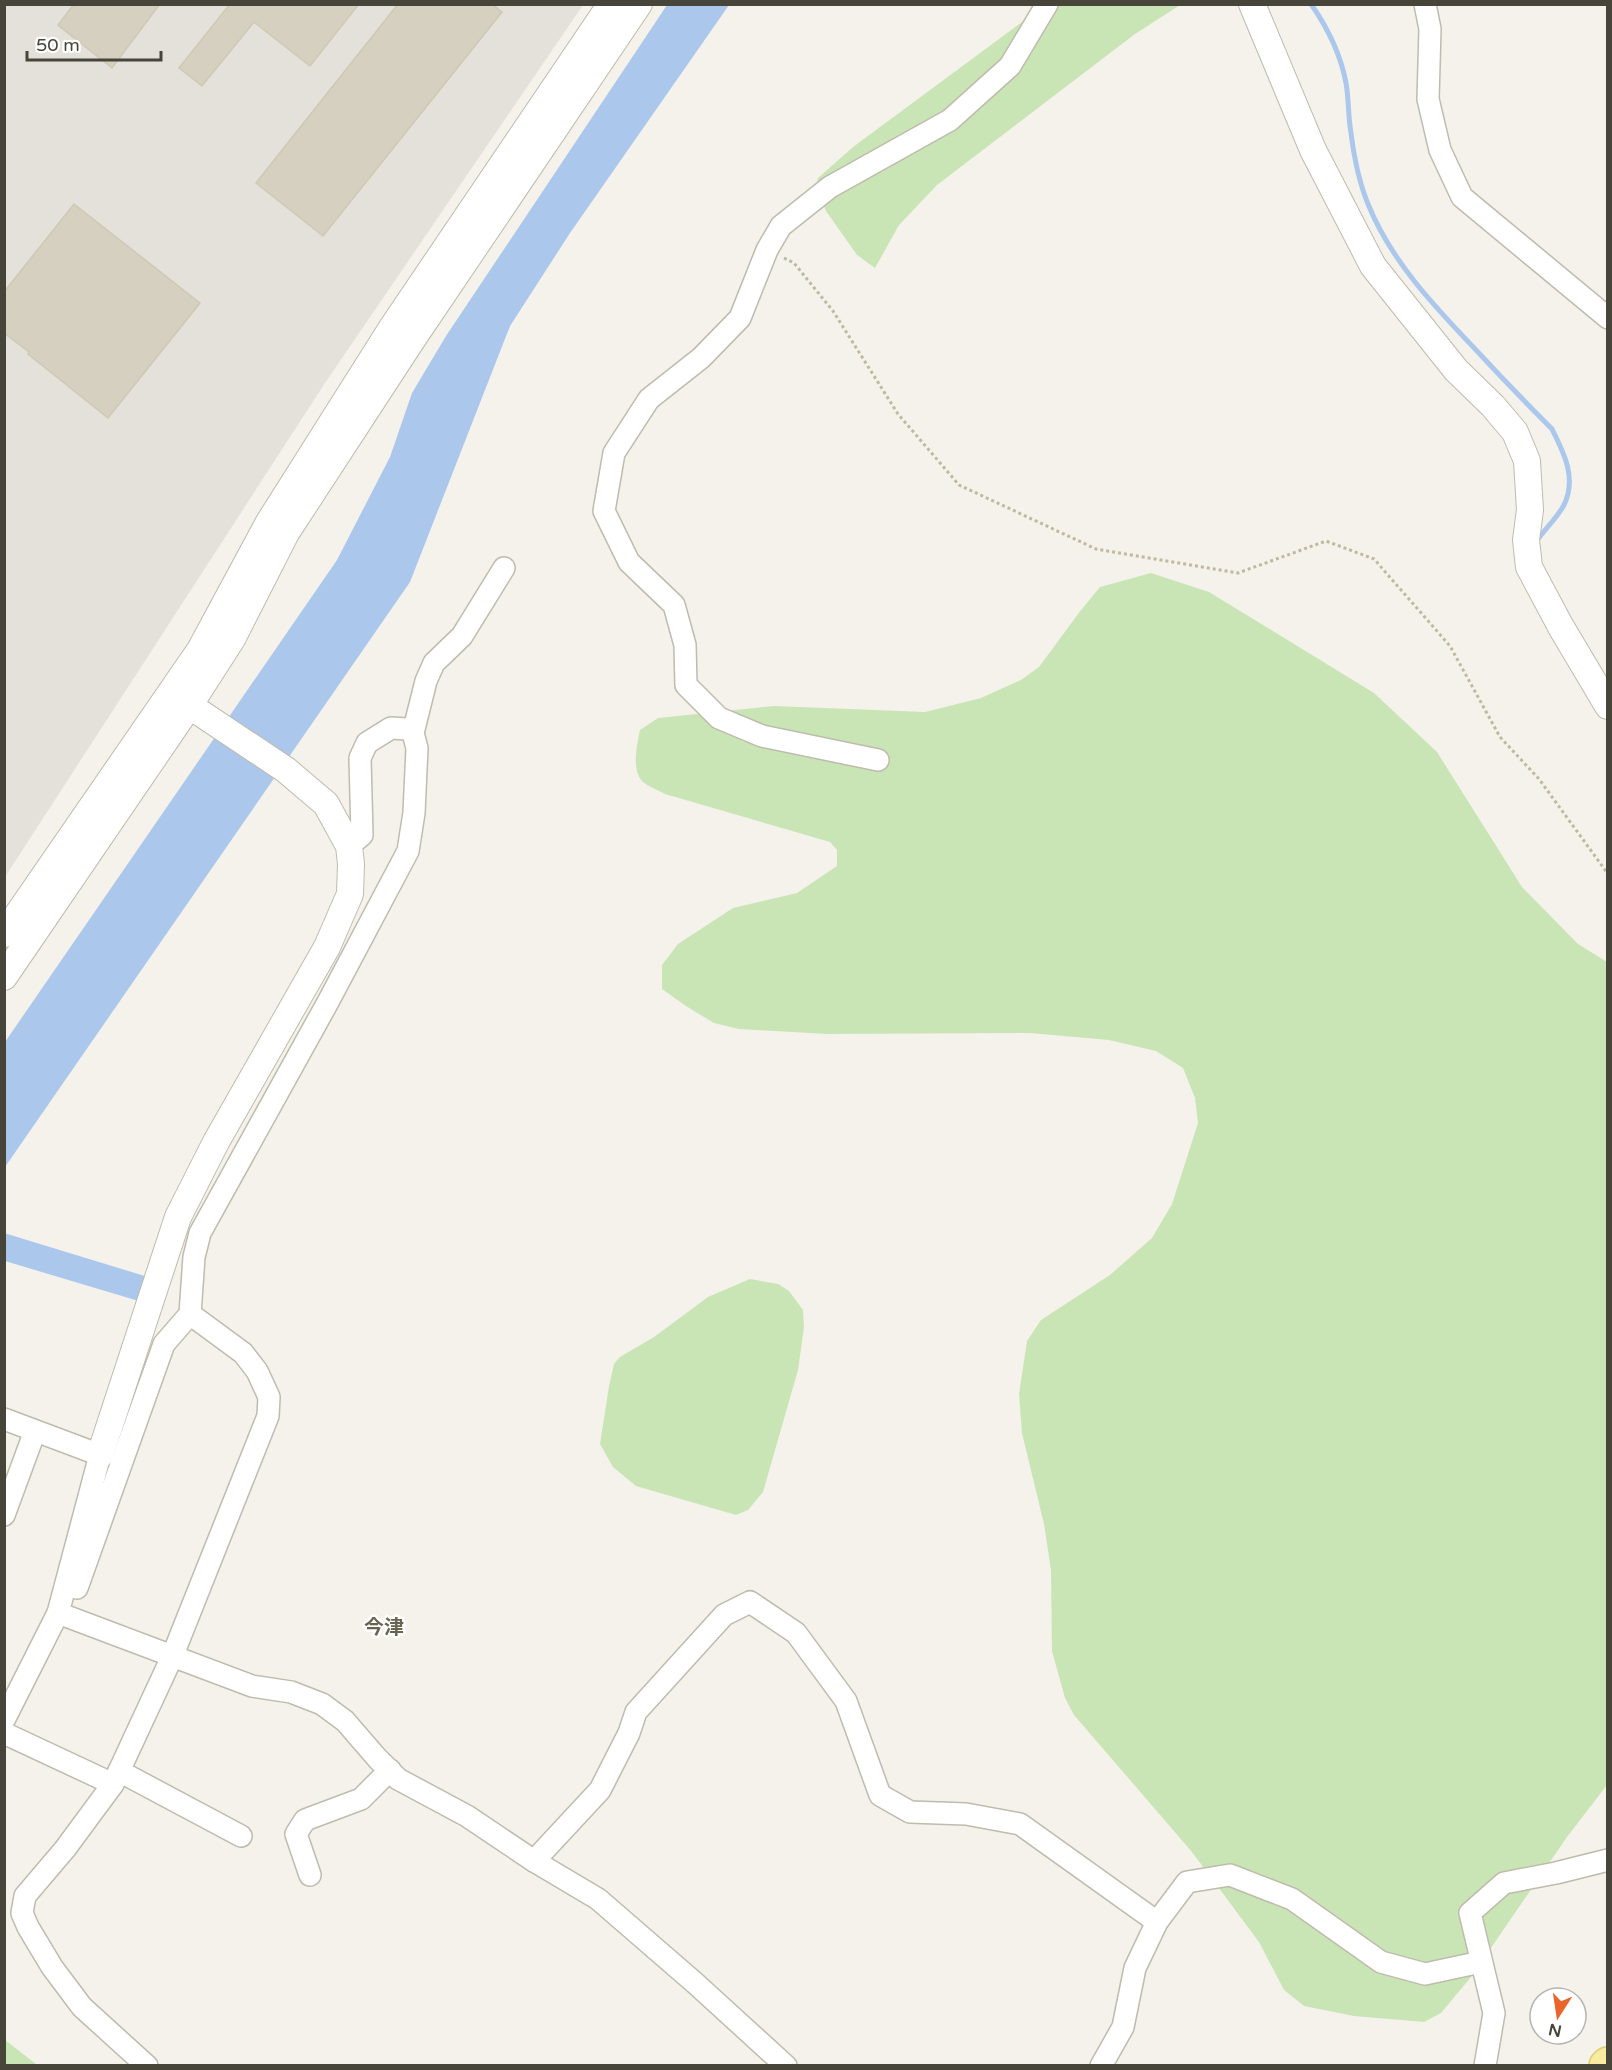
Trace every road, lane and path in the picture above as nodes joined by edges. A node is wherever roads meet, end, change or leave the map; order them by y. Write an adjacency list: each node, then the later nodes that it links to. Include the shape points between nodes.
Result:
1 (611, 4): 9 (street, via 387,336 269,522 200,650)
2 (639, 4): 9 (street, via 286,533 232,639)
3 (1047, 4): 6 (street, via 1010,66 950,120 830,187 781,226)
4 (1252, 4): 10 (street, via 1313,150 1373,266 1456,370 1515,432 1527,461 1529,567)
5 (1425, 4): 7 (street, via 1430,29 1428,99 1440,150 1462,197)
6 (767, 250): 12 (street, via 740,318 701,358 649,399 614,453 604,511 629,562 674,605 685,645 686,685 719,718 762,736); 14 (path, via 794,263 833,311 898,414 958,485 1096,549 1238,573 1326,540 1374,559 1450,645 1500,737 1539,779)
7 (1608, 318)
8 (504, 568): 11 (street, via 462,636 434,663)
9 (188, 706): 13 (street, via 286,770 326,804); 15 (street); 16 (street)
10 (1608, 706)
11 (413, 733): 13 (street, via 391,728 367,743 360,758 362,835); 17 (street, via 417,748 408,851 200,1233 194,1257)
12 (878, 760)
13 (349, 846): 20 (street, via 350,894 327,947 178,1217)
14 (1608, 874)
15 (4, 934)
16 (4, 977)
17 (190, 1314): 22 (street, via 164,1344); 23 (street, via 243,1353 269,1397 268,1416)
18 (4, 1419): 19 (street)
19 (35, 1431): 20 (street); 21 (street)
20 (100, 1455): 22 (street)
21 (4, 1515)
22 (62, 1615): 23 (street); 24 (street)
23 (172, 1657): 26 (street, via 252,1686 291,1692 322,1704 345,1721); 27 (street)
24 (4, 1720)
25 (4, 1733): 27 (street)
26 (390, 1770): 30 (street); 31 (street, via 361,1799 305,1820 296,1834)
27 (116, 1777): 28 (street); 34 (street, via 65,1849 25,1896 22,1913 52,1967 82,2007)
28 (241, 1836)
29 (1608, 1860): 33 (street, via 1504,1883 1470,1913)
30 (534, 1861): 32 (street, via 600,1790 636,1712 724,1615 750,1602 796,1633 846,1701 880,1795 910,1812 966,1814 1020,1824); 35 (street, via 598,1899)
31 (310, 1875)
32 (1157, 1922): 33 (street, via 1187,1882 1230,1875 1292,1899 1381,1962 1425,1974); 36 (street, via 1135,1968 1123,2027)
33 (1481, 1962): 37 (street, via 1494,2013)
34 (147, 2066)
35 (786, 2066)
36 (1101, 2066)
37 (1485, 2066)

